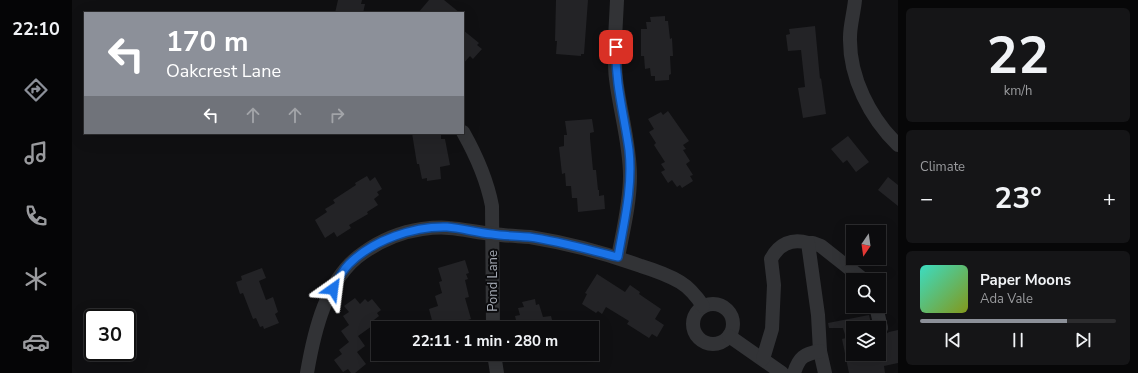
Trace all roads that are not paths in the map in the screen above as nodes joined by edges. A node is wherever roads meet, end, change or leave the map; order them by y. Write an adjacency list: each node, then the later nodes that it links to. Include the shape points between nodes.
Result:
1 (617, 0): 7 (street, via 616,80 629,151 630,177)
2 (855, 0): 4 (street, via 850,37 858,88 871,111)
3 (464, 134): 5 (street, Pond Lane, via 483,172 489,191)
4 (898, 145)
5 (492, 234): 7 (street, via 529,237); 10 (street, Pond Lane); 15 (street, via 447,227 420,230 382,242 363,253 349,264 339,278 321,312)
6 (808, 243): 8 (street, via 821,246); 12 (street); 13 (street, via 792,241 776,251 771,259 774,285 772,329)
7 (618, 257): 9 (street, via 680,282)
8 (855, 273)
9 (703, 306): 11 (street, via 717,304 728,311 733,323); 11 (street, via 694,315 693,321 693,328 699,339 712,344 724,341)
10 (493, 321)
11 (729, 336): 13 (street)
12 (820, 351): 18 (street, via 802,358); 19 (street)
13 (763, 360): 17 (street)
14 (495, 361): 16 (street)
15 (307, 373)
16 (498, 373)
17 (782, 373)
18 (794, 373)
19 (825, 373)

